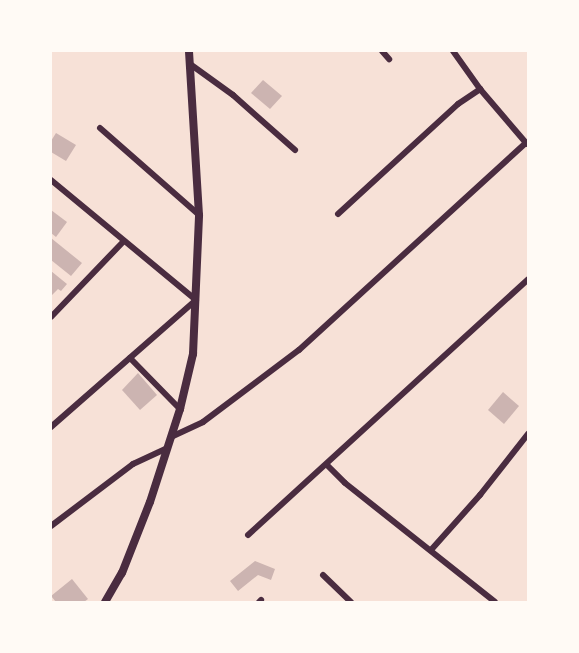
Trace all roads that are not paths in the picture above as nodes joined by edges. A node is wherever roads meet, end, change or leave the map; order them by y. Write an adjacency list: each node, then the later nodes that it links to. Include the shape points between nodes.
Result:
1 (189, 51): 5 (street)
2 (382, 51): 4 (street)
3 (453, 51): 6 (street)
4 (389, 58)
5 (190, 64): 9 (street, via 251,109); 12 (street)
6 (480, 89): 8 (street); 11 (street, via 458,104)
7 (100, 128): 12 (street)
8 (527, 144): 21 (street, via 299,350 213,416)
9 (295, 150)
10 (51, 180): 13 (street)
11 (338, 214)
12 (199, 215): 15 (street)
13 (124, 241): 15 (street); 16 (street)
14 (528, 279): 23 (street)
15 (196, 300): 17 (street); 18 (street, via 193,354)
16 (51, 317)
17 (130, 358): 18 (street); 19 (street)
18 (180, 409): 21 (street)
19 (51, 427)
20 (528, 434): 26 (street)
21 (171, 437): 22 (street)
22 (165, 449): 24 (street, via 133,464); 28 (street, via 150,502 122,573)
23 (327, 465): 25 (street); 26 (street)
24 (51, 526)
25 (248, 536)
26 (431, 550): 30 (street)
27 (323, 575): 29 (street)
28 (105, 602)
29 (351, 602)
30 (495, 602)

